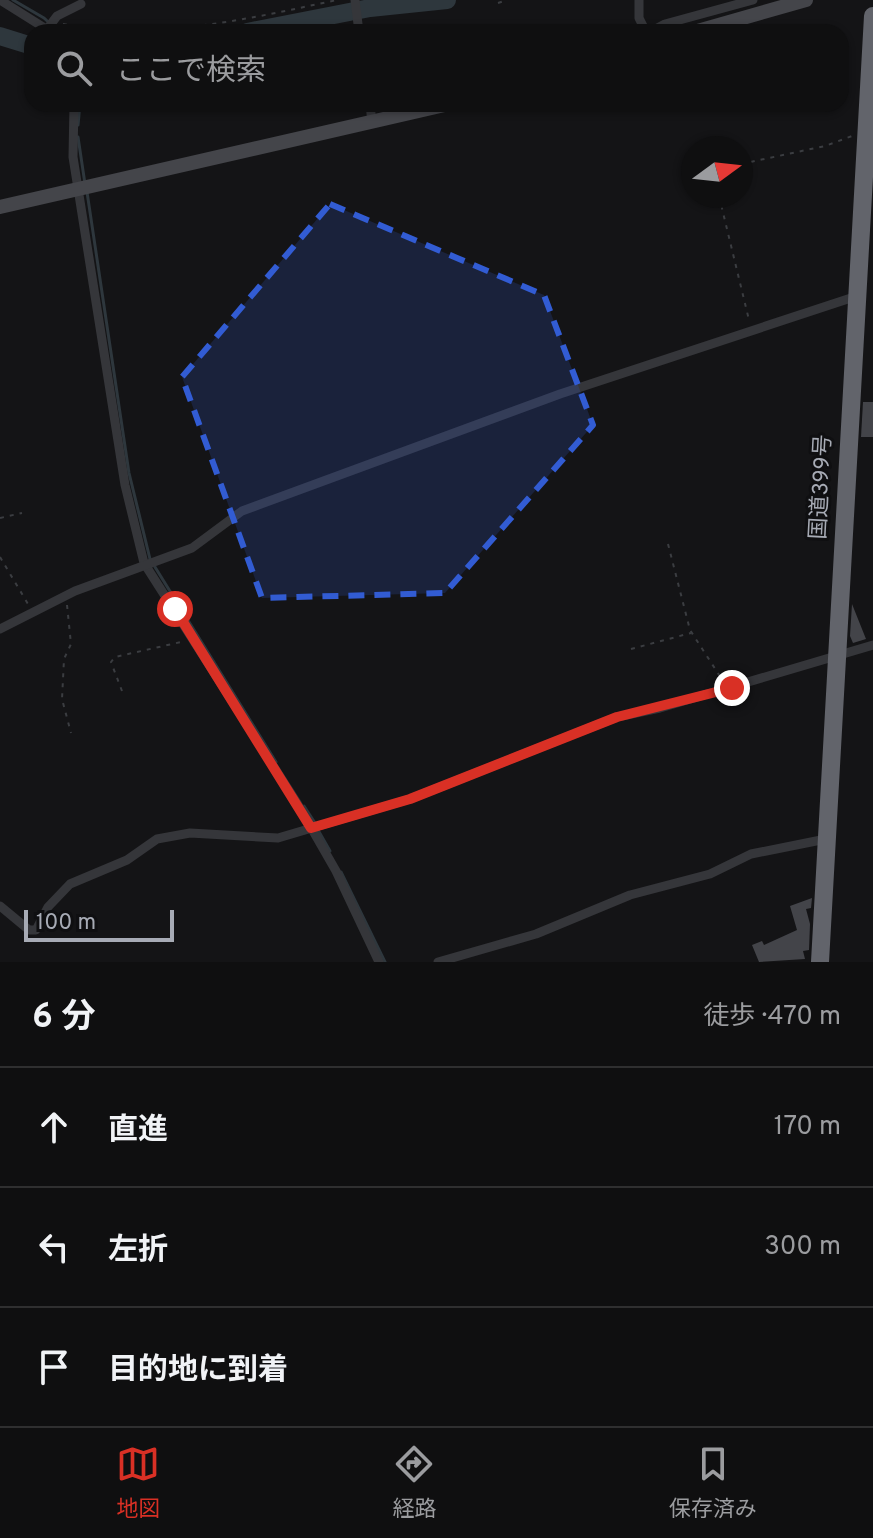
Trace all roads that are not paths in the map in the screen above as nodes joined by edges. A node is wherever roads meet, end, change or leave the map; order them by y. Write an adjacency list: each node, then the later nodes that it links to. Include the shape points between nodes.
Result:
1 (0, 0): 8 (street)
2 (639, 0): 11 (street)
3 (753, 0): 12 (street)
4 (806, 0): 13 (street)
5 (356, 2): 10 (street)
6 (81, 4): 9 (street)
7 (873, 16): 20 (highway, 国道399号)
8 (49, 24)
9 (52, 24)
10 (358, 24)
11 (643, 24)
12 (665, 24)
13 (722, 24)
14 (73, 112): 18 (street, via 71,136)
15 (371, 112): 17 (street)
16 (417, 112): 17 (street)
17 (372, 123): 18 (street)
18 (80, 189): 19 (street); 21 (street, via 125,485)
19 (0, 207)
20 (857, 296): 21 (street, via 242,511 192,548); 24 (highway, 国道399号)
21 (150, 564): 22 (street); 25 (street)
22 (0, 629)
23 (873, 645): 24 (street)
24 (837, 656): 25 (street, via 617,717 410,799); 26 (highway, 国道399号)
25 (315, 827): 27 (street, via 278,838 190,833 157,839 127,860 70,884 48,907 36,930); 28 (street)
26 (826, 839): 29 (street, via 751,854 710,874 619,898 536,934); 30 (highway, 国道399号)
27 (0, 906)
28 (379, 962)
29 (438, 962)
30 (820, 962)

